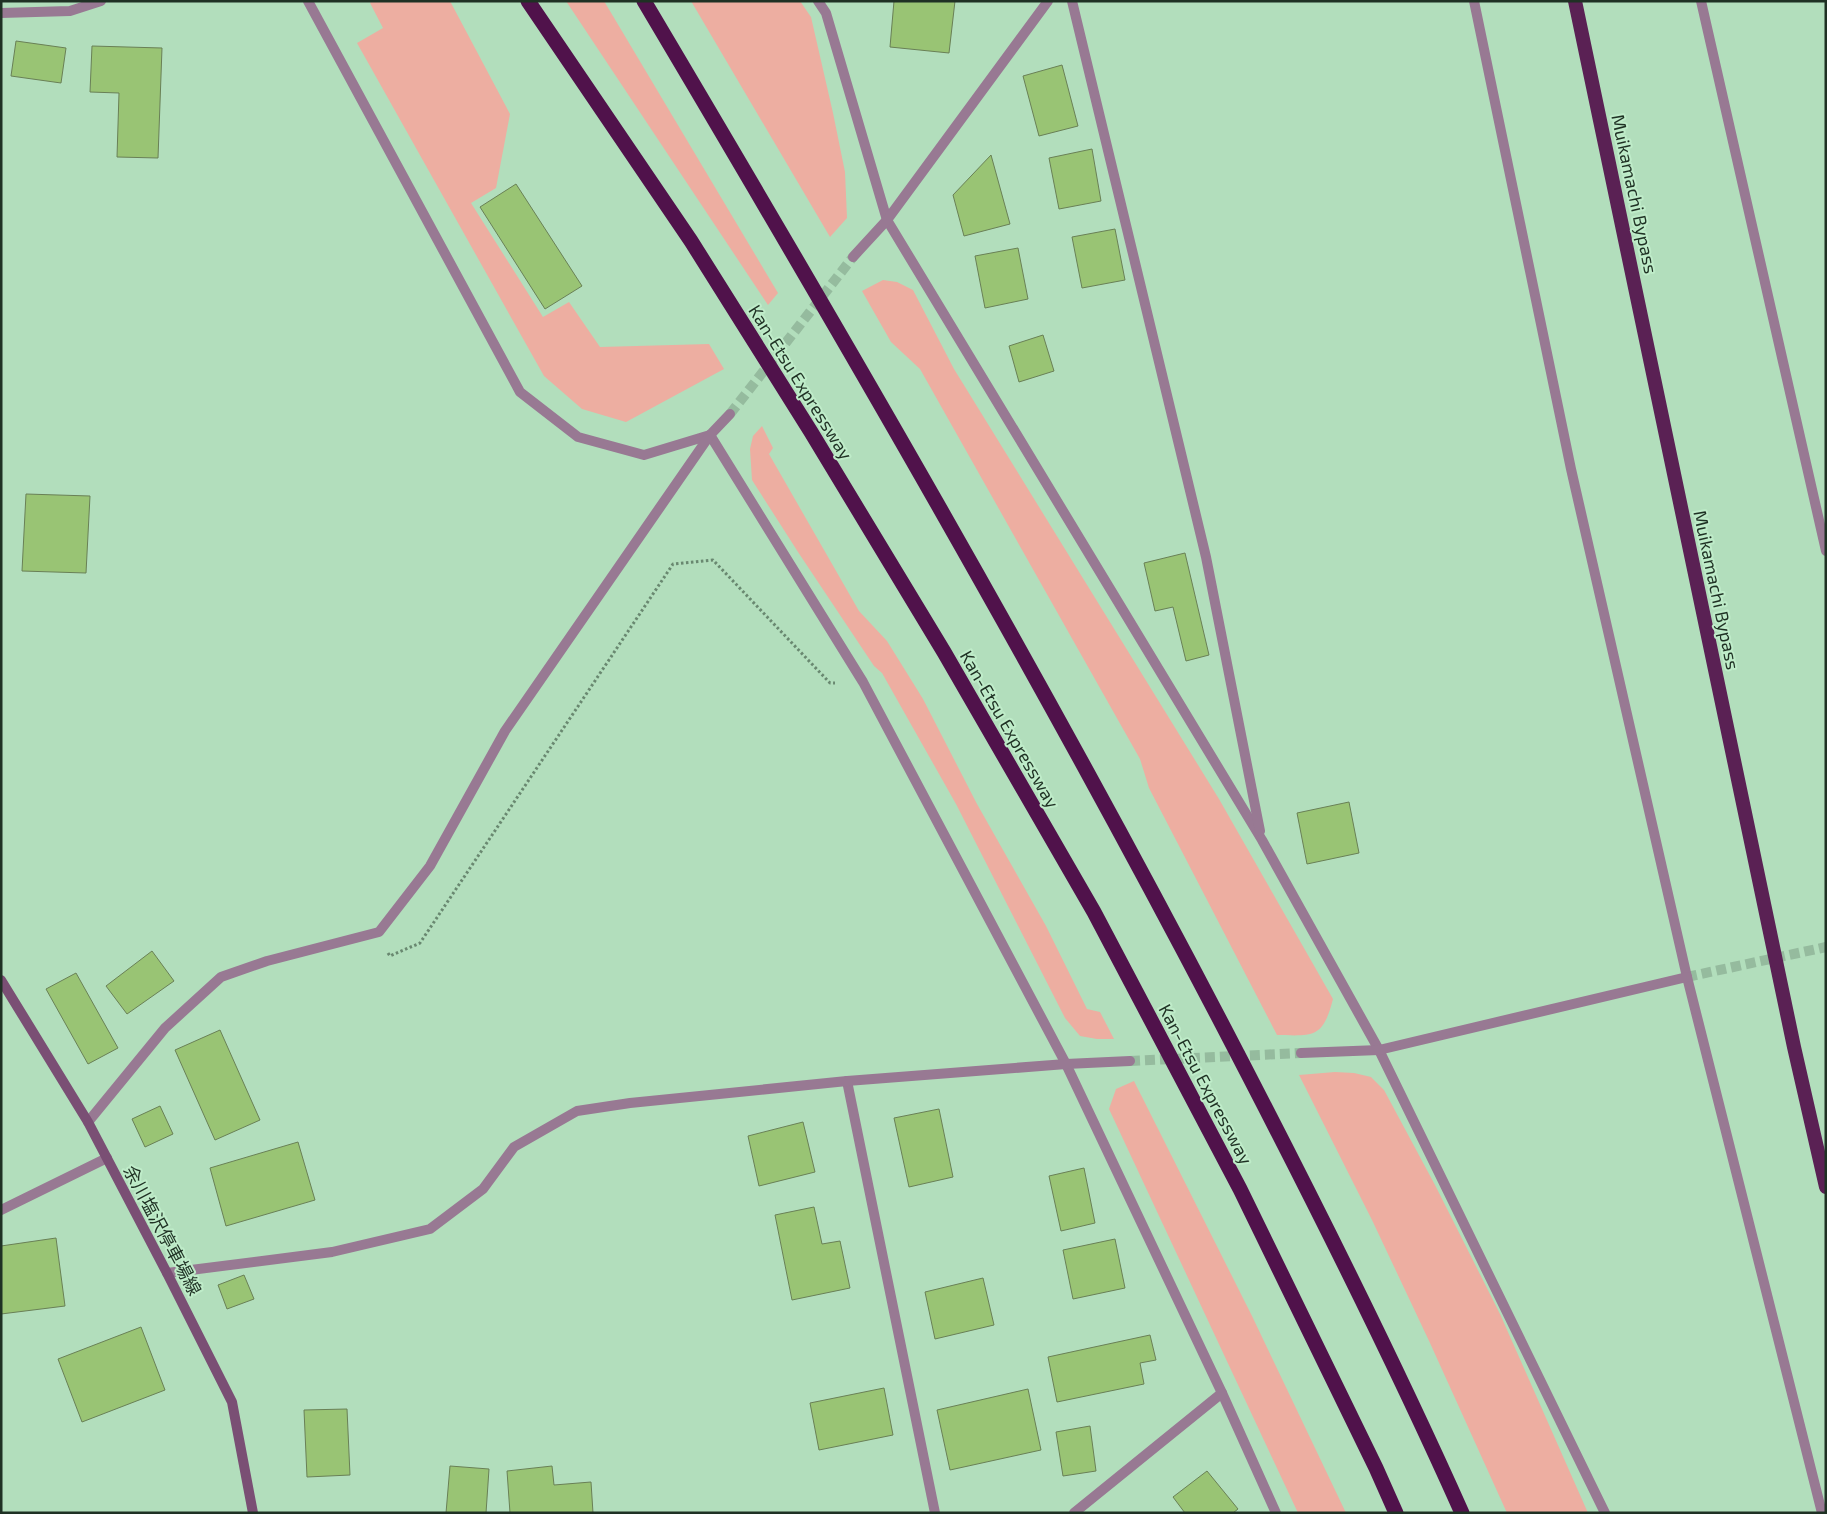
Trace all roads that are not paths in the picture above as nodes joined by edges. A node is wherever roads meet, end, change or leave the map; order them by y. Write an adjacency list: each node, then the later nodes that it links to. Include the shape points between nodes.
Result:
1 (101, 1): 11 (street, via 70,11)
2 (308, 1): 15 (street, via 520,392 578,437 644,455)
3 (528, 1): 35 (highway, Kan-Etsu Expressway, via 691,242 811,432 944,652 1094,912 1240,1189)
4 (644, 1): 36 (highway, via 938,504 1147,879 1294,1161)
5 (818, 1): 12 (street, via 826,13)
6 (1048, 1): 12 (street)
7 (1072, 1): 17 (street, via 1206,557)
8 (1474, 1): 18 (street, via 1571,469)
9 (1575, 1): 27 (highway, Muikamachi Bypass)
10 (1702, 1): 16 (street)
11 (1, 13)
12 (887, 220): 13 (street); 17 (street)
13 (853, 257)
14 (730, 414): 15 (street)
15 (710, 435): 23 (street, via 863,682); 25 (street, via 505,732 430,866 379,932 267,961 221,977 165,1028)
16 (1826, 551)
17 (1262, 840): 20 (street)
18 (1687, 977): 20 (street); 38 (street)
19 (1, 980): 25 (main road, 余川塩沢停車場線)
20 (1380, 1050): 21 (street); 37 (street)
21 (1301, 1053)
22 (1130, 1061): 23 (street)
23 (1066, 1064): 24 (street); 30 (street)
24 (847, 1081): 29 (street, via 577,1111 514,1147 483,1189 430,1229 332,1252); 32 (street)
25 (88, 1122): 26 (main road, 余川塩沢停車場線)
26 (107, 1158): 28 (street); 29 (main road, 余川塩沢停車場線)
27 (1826, 1187)
28 (1, 1210)
29 (168, 1273): 31 (main road, 余川塩沢停車場線, via 232,1402)
30 (1222, 1393): 33 (street); 34 (street)
31 (253, 1513)
32 (935, 1513)
33 (1074, 1513)
34 (1276, 1513)
35 (1396, 1513)
36 (1462, 1513)
37 (1605, 1513)
38 (1822, 1513)

